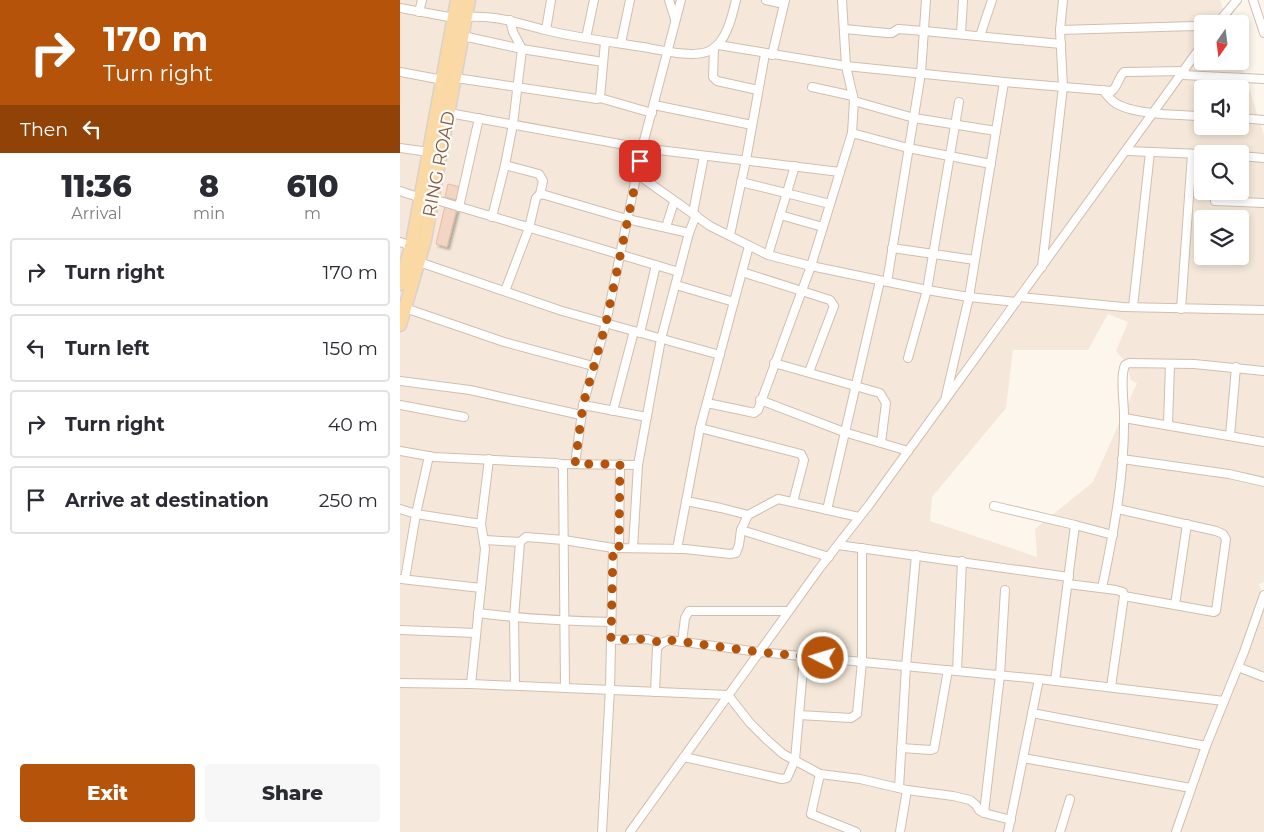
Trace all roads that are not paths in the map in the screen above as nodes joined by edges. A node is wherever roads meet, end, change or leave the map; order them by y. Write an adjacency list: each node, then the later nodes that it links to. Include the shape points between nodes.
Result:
1 (422, 0): 20 (street)
2 (457, 0): 22 (main road, RING ROAD)
3 (469, 0): 22 (main road, RING ROAD)
4 (551, 0): 27 (street)
5 (594, 0): 34 (street)
6 (630, 0): 36 (street)
7 (668, 0): 24 (street)
8 (681, 0): 24 (street)
9 (736, 0): 38 (street, via 728,27)
10 (766, 0): 18 (street)
11 (842, 0): 26 (street)
12 (926, 0): 29 (street)
13 (963, 0): 31 (street)
14 (992, 0): 33 (street)
15 (1063, 0): 28 (street)
16 (1236, 0): 21 (street)
17 (1253, 0): 30 (street)
18 (785, 2): 41 (street)
19 (400, 9): 20 (street)
20 (420, 12): 22 (street)
21 (1225, 15)
22 (461, 17): 23 (street, via 486,16); 32 (main road, RING ROAD); 48 (main road, RING ROAD)
23 (510, 20): 27 (street); 39 (street)
24 (675, 20): 40 (street)
25 (1194, 26): 28 (street)
26 (844, 29): 29 (street, via 887,33 898,29); 44 (street)
27 (546, 30): 34 (street)
28 (1060, 30): 37 (street)
29 (924, 31): 31 (street); 46 (street)
30 (1264, 33)
31 (961, 34): 33 (street)
32 (464, 36): 39 (street); 48 (main road, RING ROAD)
33 (980, 36): 37 (street)
34 (586, 38): 35 (street)
35 (605, 42): 36 (street); 43 (street)
36 (621, 43): 40 (street)
37 (1061, 44): 51 (street)
38 (716, 46): 40 (street, via 710,51 694,54); 41 (street); 54 (street, via 713,77 717,81)
39 (522, 49): 43 (street); 52 (street)
40 (666, 52): 59 (street)
41 (769, 54): 44 (street); 54 (street)
42 (1194, 57): 47 (street)
43 (603, 62): 56 (street)
44 (846, 66): 46 (street); 57 (street)
45 (400, 72): 48 (street)
46 (921, 72): 50 (street); 64 (street)
47 (1184, 73): 49 (street); 55 (street, via 1124,72 1118,78 1116,88); 60 (street)
48 (449, 79): 52 (street); 61 (main road, RING ROAD); 76 (main road, RING ROAD)
49 (1264, 79)
50 (1004, 82): 51 (street); 70 (street)
51 (1063, 86): 55 (street); 118 (street)
52 (517, 87): 56 (street); 67 (street)
53 (812, 87): 57 (street)
54 (758, 90): 68 (street)
55 (1103, 90): 60 (street, via 1113,102 1123,107)
56 (600, 98): 59 (street)
57 (853, 99): 64 (street); 71 (street)
58 (959, 102): 69 (street)
59 (653, 109): 68 (street); 73 (street)
60 (1154, 113): 62 (street); 75 (street)
61 (449, 114): 63 (street); 93 (main road, RING ROAD)
62 (1194, 116)
63 (479, 118): 67 (street); 98 (street)
64 (914, 118): 69 (street); 74 (street)
65 (1249, 119): 66 (street)
66 (1264, 120)
67 (513, 124): 73 (street); 85 (street)
68 (752, 125): 83 (street)
69 (956, 125): 70 (street); 80 (street)
70 (996, 132): 84 (street)
71 (852, 133): 74 (street); 87 (street)
72 (400, 148): 76 (street)
73 (642, 148): 79 (street); 88 (street)
74 (908, 148): 80 (street); 110 (street)
75 (1127, 151): 77 (street); 118 (street)
76 (429, 152): 93 (main road, RING ROAD)
77 (1150, 152): 78 (street); 130 (street)
78 (1192, 154): 132 (street)
79 (704, 156): 83 (street); 99 (street)
80 (950, 156): 84 (street); 111 (street)
81 (1249, 157): 82 (street)
82 (1264, 158)
83 (746, 160): 86 (street); 89 (street)
84 (991, 164): 114 (street)
85 (505, 165): 91 (street, via 539,174 543,181); 101 (street)
86 (795, 166): 87 (street); 92 (street)
87 (840, 172): 97 (street)
88 (637, 174): 95 (street); 102 (street)
89 (741, 182): 92 (street); 107 (street)
90 (400, 191): 93 (street)
91 (540, 194): 102 (street); 105 (street, via 536,198)
92 (786, 194): 97 (street); 100 (street)
93 (427, 199): 98 (street); 108 (main road, RING ROAD); 115 (main road, RING ROAD, via 425,240)
94 (1215, 201): 96 (street)
95 (674, 202): 99 (street); 103 (street)
96 (1264, 203)
97 (830, 204): 104 (street)
98 (458, 207): 101 (street)
99 (695, 214): 106 (street); 107 (street, via 710,226)
100 (780, 215): 104 (street); 112 (street)
101 (492, 217): 105 (street)
102 (627, 219): 103 (street); 113 (street)
103 (666, 227): 106 (street)
104 (823, 227): 117 (street)
105 (529, 228): 113 (street); 125 (street)
106 (688, 233): 119 (street)
107 (730, 235): 109 (street)
108 (406, 244): 122 (main road, RING ROAD)
109 (749, 246): 112 (street); 120 (street)
110 (892, 248): 111 (street); 121 (street)
111 (933, 254): 114 (street); 124 (street)
112 (768, 255): 117 (street)
113 (620, 256): 116 (street); 134 (street)
114 (975, 260): 127 (street)
115 (419, 262): 125 (street); 131 (main road, RING ROAD)
116 (656, 265): 119 (street); 136 (street)
117 (811, 266): 121 (street); 126 (street)
118 (1042, 267): 128 (street)
119 (680, 272): 123 (street)
120 (742, 272): 126 (street); 129 (street)
121 (884, 282): 124 (street); 147 (street)
122 (400, 284)
123 (676, 285): 129 (street); 137 (street)
124 (926, 290): 127 (street); 139 (street)
125 (505, 291): 134 (street)
126 (801, 292): 140 (street); 145 (street, via 830,300 834,306)
127 (969, 297): 128 (street); 149 (street)
128 (1018, 300): 130 (street); 149 (street)
129 (734, 302): 138 (street)
130 (1133, 307): 132 (street)
131 (405, 308): 135 (main road, RING ROAD); 142 (street, via 504,342)
132 (1181, 308): 133 (street)
133 (1264, 310)
134 (606, 323): 136 (street); 142 (street)
135 (400, 325)
136 (637, 332): 137 (street); 153 (street)
137 (662, 339): 138 (street); 156 (street)
138 (720, 355): 150 (street)
139 (908, 358)
140 (774, 363): 145 (street); 148 (street)
141 (1170, 364): 143 (street); 157 (street, via 1125,365); 158 (street)
142 (593, 366): 152 (street)
143 (1236, 367): 144 (street); 161 (street)
144 (1264, 371)
145 (809, 372): 147 (street)
146 (400, 381): 154 (street, via 470,390)
147 (856, 385): 160 (street); 163 (street, via 880,393 886,403)
148 (760, 400): 150 (street, via 754,413); 160 (street)
149 (945, 401): 165 (street)
150 (707, 403): 159 (street)
151 (400, 405): 155 (street)
152 (583, 405): 153 (street); 154 (street)
153 (613, 411): 156 (street)
154 (581, 415): 170 (street)
155 (464, 417)
156 (647, 417): 172 (street)
157 (1124, 418): 158 (street); 168 (street)
158 (1168, 425): 161 (street)
159 (700, 428): 174 (street); 175 (street, via 801,454 804,460)
160 (844, 432): 163 (street); 179 (street)
161 (1230, 436): 162 (street)
162 (1264, 442)
163 (881, 443): 165 (street)
164 (400, 451): 166 (street)
165 (908, 451): 182 (street)
166 (429, 456): 167 (street); 180 (street)
167 (489, 459): 169 (street); 183 (street)
168 (1122, 459): 173 (street); 178 (street)
169 (560, 464): 170 (street); 189 (street, via 563,468)
170 (575, 464): 171 (street)
171 (620, 464): 172 (street); 192 (street)
172 (638, 465): 193 (street)
173 (1264, 482)
174 (686, 502): 181 (street); 195 (street)
175 (794, 502): 179 (street); 181 (street, via 778,499)
176 (994, 506): 185 (street)
177 (400, 509): 180 (street)
178 (1118, 509): 184 (street); 187 (street)
179 (827, 510): 182 (street)
180 (416, 514): 183 (street); 199 (street)
181 (748, 515): 186 (street)
182 (859, 517): 191 (street)
183 (481, 524): 188 (street)
184 (1187, 524): 206 (street); 206 (street, via 1216,531 1226,539 1216,610 1212,613)
185 (1075, 525): 187 (street); 200 (street)
186 (741, 530): 195 (street, via 736,553); 197 (street)
187 (1113, 535): 202 (street)
188 (484, 540): 190 (street); 201 (street)
189 (564, 540): 190 (street, via 526,537); 192 (street); 210 (street)
190 (520, 542): 209 (street)
191 (838, 545): 194 (street); 197 (street)
192 (616, 548): 193 (street); 211 (street)
193 (633, 548): 195 (street)
194 (862, 548): 196 (street); 219 (street)
195 (677, 549)
196 (916, 554): 198 (street); 220 (street)
197 (828, 557): 207 (street)
198 (962, 561): 200 (street); 223 (street)
199 (402, 579): 201 (street)
200 (1068, 580): 202 (street); 227 (street)
201 (481, 588): 208 (street)
202 (1102, 588): 205 (street, via 1123,592)
203 (1005, 590): 224 (street)
204 (1264, 595): 221 (street)
205 (1124, 596): 206 (street); 231 (street)
206 (1175, 606)
207 (788, 611): 215 (street, via 689,611); 217 (street)
208 (478, 613): 209 (street); 213 (street)
209 (514, 618): 210 (street); 230 (street)
210 (564, 621): 211 (street); 232 (street)
211 (612, 622): 214 (street)
212 (400, 630): 213 (street)
213 (476, 633): 229 (street)
214 (611, 640): 216 (street, via 647,639); 233 (street)
215 (682, 642): 216 (street, via 669,640); 217 (street)
216 (662, 643): 234 (street, via 657,648)
217 (759, 652): 218 (street); 235 (street)
218 (804, 657): 219 (street); 238 (street)
219 (862, 662): 220 (street); 238 (street, via 855,716)
220 (906, 666): 222 (street); 240 (street)
221 (1238, 667): 225 (street); 236 (street)
222 (948, 670): 223 (street); 240 (street, via 934,749)
223 (957, 671): 224 (street)
224 (1000, 675): 226 (street); 248 (street)
225 (1264, 678)
226 (1039, 679): 227 (street); 237 (street)
227 (1055, 680): 231 (street)
228 (400, 683): 229 (street)
229 (471, 684): 230 (street)
230 (516, 686): 232 (street)
231 (1111, 687): 236 (street)
232 (565, 688): 233 (street)
233 (610, 689): 234 (street); 250 (street)
234 (655, 692): 235 (street)
235 (728, 696): 241 (street); 243 (street, via 766,739)
236 (1224, 701): 239 (street)
237 (1032, 714): 239 (street); 242 (street)
238 (799, 715): 243 (street)
239 (1206, 746): 245 (street)
240 (901, 748): 246 (street)
241 (684, 757): 243 (street, via 782,779 787,778); 251 (street)
242 (1023, 758): 245 (street); 249 (street)
243 (795, 760): 244 (street)
244 (820, 774): 246 (street); 252 (street, via 811,814)
245 (1191, 788): 256 (street)
246 (903, 789): 248 (street, via 970,800); 253 (street)
247 (1070, 799): 255 (street)
248 (984, 813): 249 (street)
249 (1011, 820): 254 (street)
250 (602, 832)
251 (630, 832)
252 (856, 832)
253 (900, 832)
254 (1008, 832)
255 (1060, 832)
256 (1176, 832)

